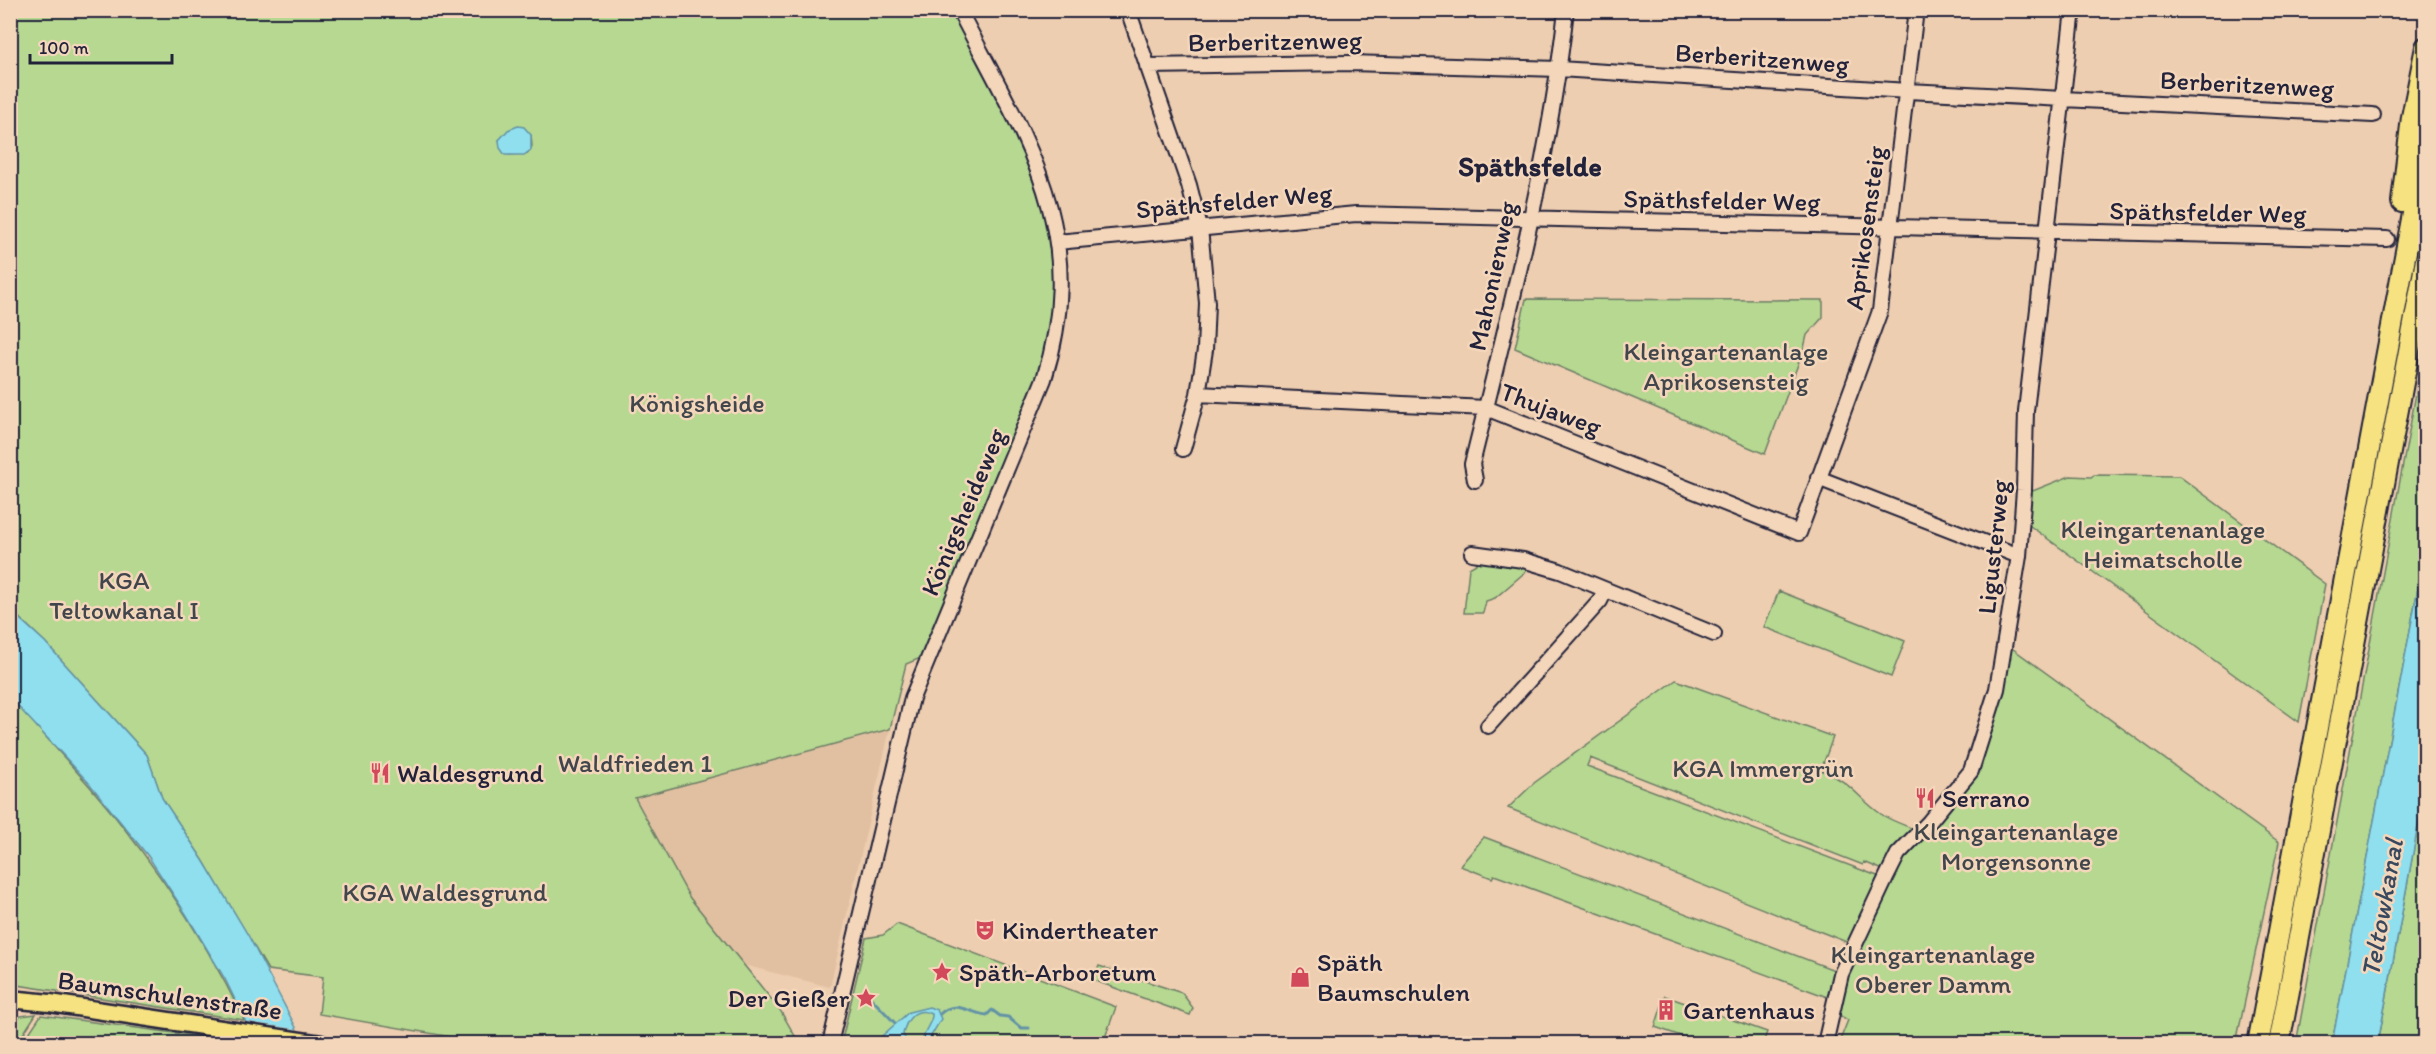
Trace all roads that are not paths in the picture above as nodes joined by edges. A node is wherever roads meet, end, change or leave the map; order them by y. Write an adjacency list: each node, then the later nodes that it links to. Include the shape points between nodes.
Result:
1 (959, 10): 18 (street, Königsheideweg, via 1039,170)
2 (1128, 10): 7 (street)
3 (1566, 10): 8 (street, Mahonienweg)
4 (1916, 10): 9 (street, Aprikosensteig)
5 (2073, 10): 10 (street, Ligusterweg)
6 (2426, 47): 19 (highway, via 2412,117 2398,240)
7 (1147, 66): 8 (street, Berberitzenweg, via 1349,63); 14 (street)
8 (1559, 69): 9 (street, Berberitzenweg); 13 (street, Mahonienweg)
9 (1908, 91): 10 (street, Berberitzenweg); 15 (street, Aprikosensteig)
10 (2062, 99): 11 (street, Berberitzenweg); 16 (street, Ligusterweg)
11 (2373, 115)
12 (2426, 144): 19 (highway)
13 (1530, 219): 14 (street, Späthsfelder Weg, via 1356,214); 15 (street, Späthsfelder Weg); 22 (street, Mahonienweg)
14 (1200, 228): 18 (street, Späthsfelder Weg); 21 (street, via 1207,303)
15 (1890, 228): 16 (street, Späthsfelder Weg); 24 (street, Aprikosensteig, via 1880,311)
16 (2048, 232): 17 (street, Späthsfelder Weg); 28 (street, Ligusterweg, via 2026,411)
17 (2387, 239)
18 (1057, 242): 34 (street, Königsheideweg, via 1060,299 1050,361 912,699)
19 (2404, 258): 36 (highway)
20 (2426, 260): 37 (highway)
21 (1198, 394): 22 (street, Thujaweg); 23 (street)
22 (1486, 408): 25 (street, Mahonienweg, via 1472,464); 26 (street, Thujaweg)
23 (1183, 449)
24 (1818, 478): 26 (street, Aprikosensteig); 28 (street)
25 (1474, 480)
26 (1799, 533)
27 (1472, 553): 29 (street, via 1523,560)
28 (2019, 556): 35 (street, Ligusterweg, via 1996,689 1975,762 1962,784 1892,866 1841,974)
29 (1605, 591): 30 (street); 31 (street)
30 (1714, 634)
31 (1488, 726)
32 (10, 999): 33 (main road, Baumschulenstraße)
33 (317, 1043)
34 (830, 1044)
35 (1825, 1044)
36 (2258, 1044)
37 (2279, 1044)

